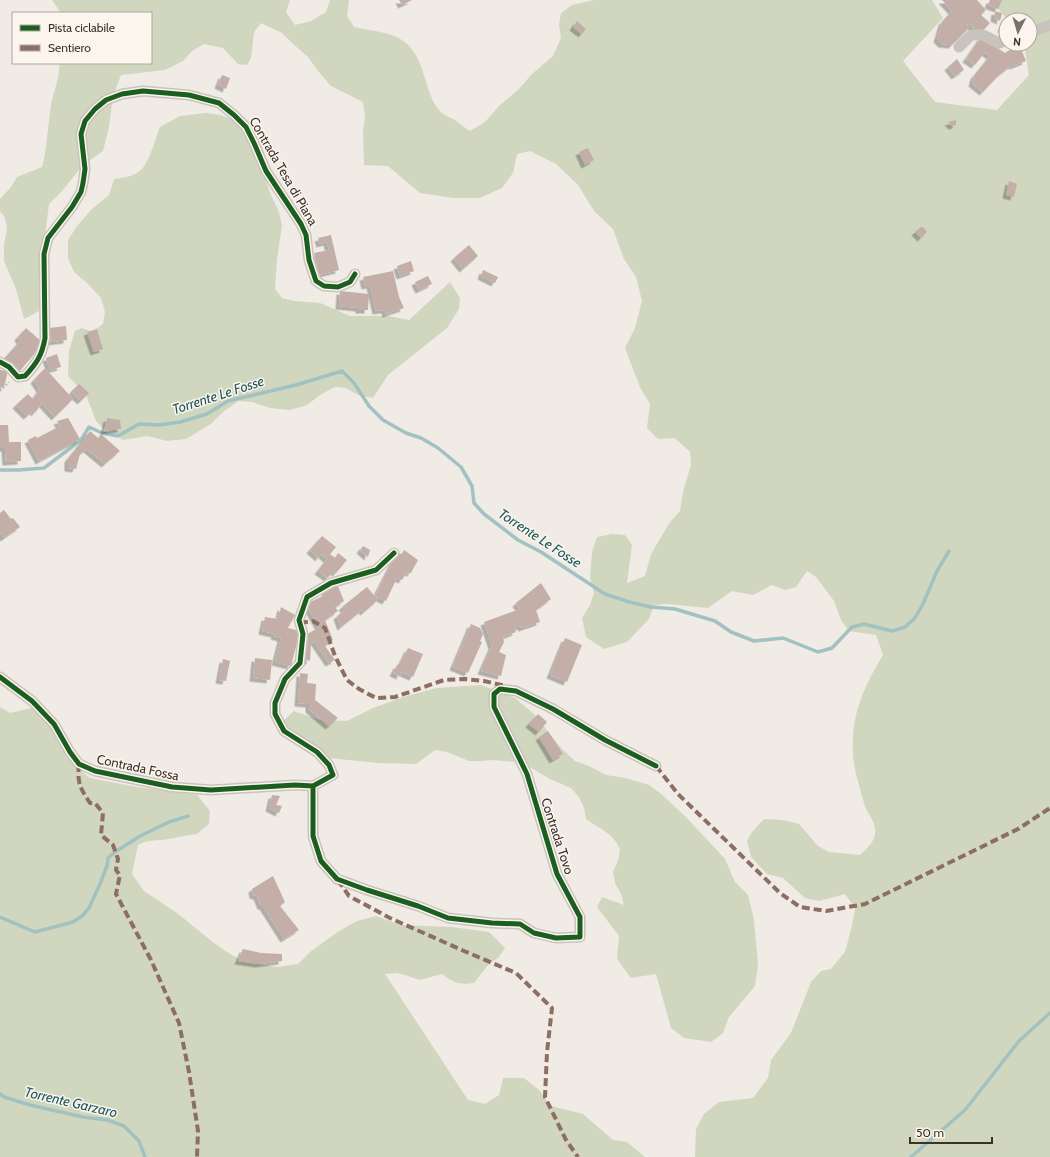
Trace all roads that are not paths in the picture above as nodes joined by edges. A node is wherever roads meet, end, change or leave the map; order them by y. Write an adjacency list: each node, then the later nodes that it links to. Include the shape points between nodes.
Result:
1 (1050, 25): 2 (street)
2 (1038, 30)
3 (998, 42): 4 (street, via 984,35 971,35)
4 (958, 47)
5 (355, 274): 6 (street, Contrada Tesa di Piana, via 350,282 338,287 324,286 316,281 309,260 306,234 301,224 266,172 246,128 219,103 161,91 143,90 122,94 106,100 85,121 81,134 85,169 81,192 48,238 44,254 44,338 38,362 24,376 18,377)
6 (0, 362)
7 (394, 553): 10 (street, via 376,570 331,583 307,597 299,620 303,634 300,663 285,679 275,703 275,714 284,730 317,752 329,765 333,775)
8 (0, 677): 10 (street, Contrada Fossa, via 32,701 54,724 79,764 95,771 172,786 212,790)
9 (656, 766): 10 (street, Contrada Tovo, via 516,691 500,689 494,694 494,707 527,774 557,874 580,917 580,938 556,938 534,933 520,924 448,918 337,879 321,861 313,836)
10 (313, 786)

